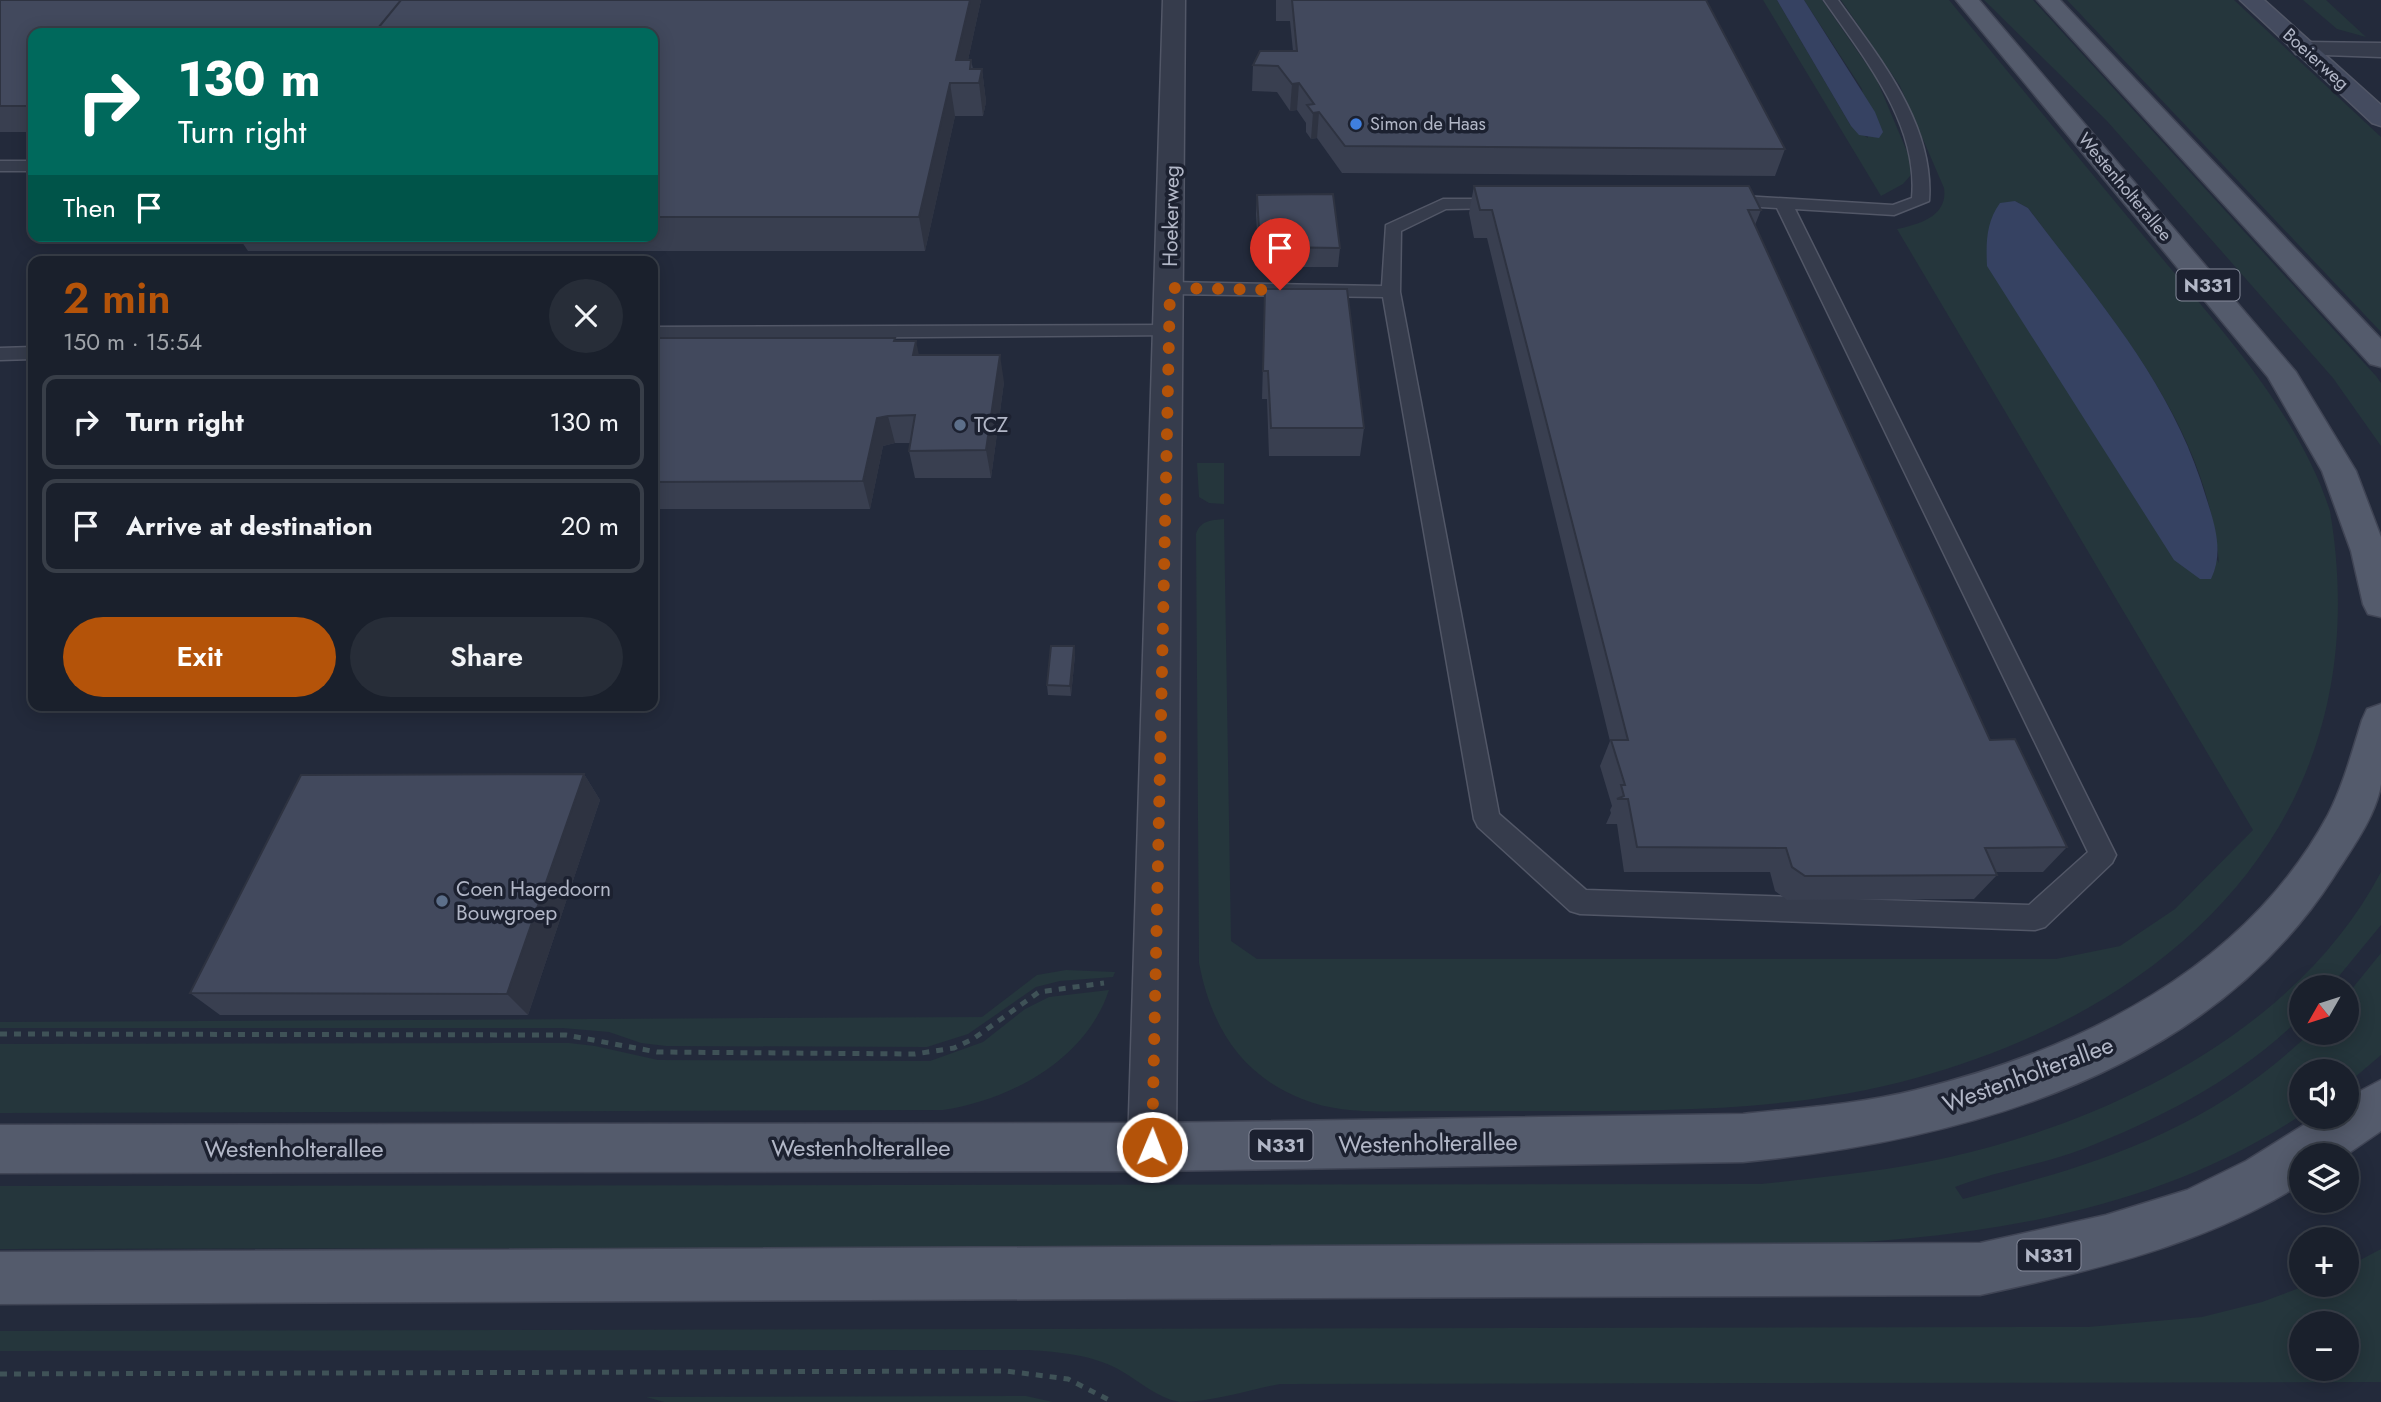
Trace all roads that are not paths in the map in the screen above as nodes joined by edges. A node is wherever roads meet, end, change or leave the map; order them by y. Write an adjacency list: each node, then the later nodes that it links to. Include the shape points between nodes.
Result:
1 (1174, 0): 14 (street, Hoekerweg)
2 (1831, 0): 13 (lane, via 1888,81 1923,167 1924,187 1920,201 1894,211)
3 (1967, 0): 21 (main road, Westenholterallee / N331, via 2281,372 2339,471 2369,551)
4 (2048, 0): 20 (main road)
5 (2251, 0): 6 (street, Boeierweg)
6 (2304, 49): 7 (street); 8 (street, Boeierweg)
7 (2381, 50)
8 (2381, 118)
9 (0, 166): 10 (lane)
10 (28, 166)
11 (1711, 200): 13 (lane)
12 (1524, 202): 15 (lane, via 1443,204 1392,229)
13 (1784, 205): 15 (lane, via 2103,855 2035,918 1580,902 1487,819)
14 (1170, 288): 15 (lane); 16 (street, Hoekerweg)
15 (1391, 292)
16 (1170, 331): 17 (lane); 25 (street, Hoekerweg)
17 (658, 333)
18 (28, 353): 19 (lane)
19 (0, 354)
20 (2381, 358)
21 (2381, 604)
22 (2381, 720): 25 (main road, Westenholterallee / N331, via 2342,828 2295,898 2241,957 2171,1012 2123,1039 1971,1100 1862,1124 1771,1136)
23 (2381, 1102): 24 (main road, N331)
24 (2321, 1143)
25 (1152, 1147): 26 (main road, Westenholterallee / N331)
26 (0, 1149)
27 (2289, 1163): 28 (main road, N331, via 2226,1199 2168,1224 2075,1250 1980,1269)
28 (0, 1278)

